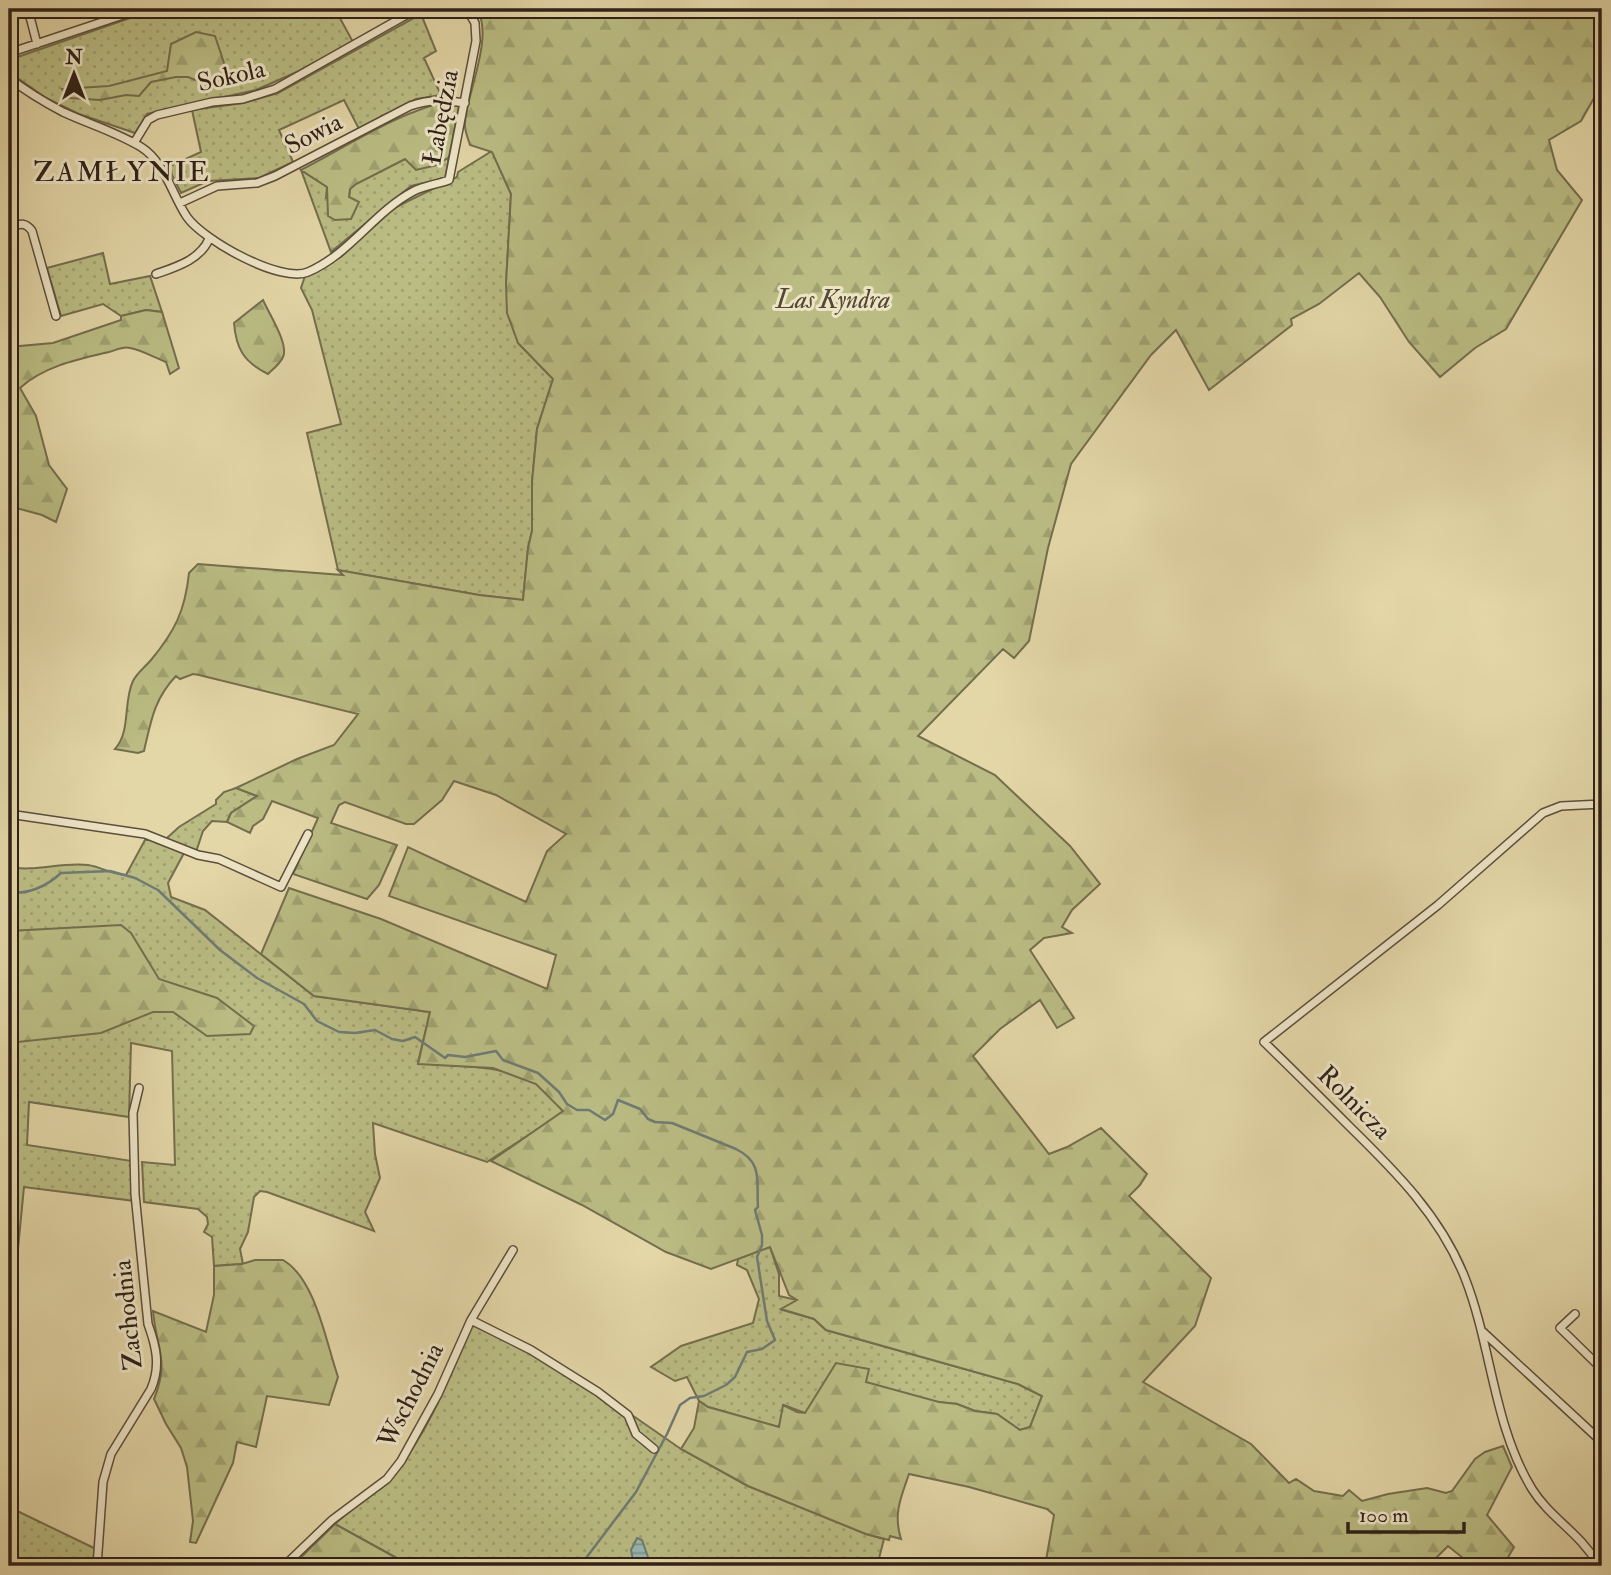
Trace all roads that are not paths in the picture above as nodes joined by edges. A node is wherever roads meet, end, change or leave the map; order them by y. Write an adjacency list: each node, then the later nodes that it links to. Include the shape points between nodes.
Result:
1 (28, 9): 6 (street)
2 (141, 9): 5 (street)
3 (417, 9): 10 (street, Sokola, via 275,89 157,114)
4 (467, 9): 9 (street, Łabędzia, via 475,23 476,41)
5 (122, 12): 6 (street)
6 (37, 44): 7 (street)
7 (9, 53)
8 (9, 78): 10 (street, via 64,112)
9 (465, 103): 11 (street, Sowia, via 424,101 275,176 257,183 217,186); 14 (street, Łabędzia, via 449,180 414,191 339,254 309,272 298,275 252,261)
10 (134, 143): 11 (street, via 144,148 164,173)
11 (180, 203): 14 (street, via 188,219)
12 (9, 211): 13 (street)
13 (11, 226): 16 (street, via 21,223 32,231)
14 (209, 239): 15 (street, via 205,248 183,265)
15 (156, 274)
16 (56, 316)
17 (1602, 804): 24 (street, Rolnicza, via 1561,806 1543,813 1438,905 1264,1042 1428,1210 1465,1278)
18 (9, 814): 19 (street, via 145,834 219,859 281,887)
19 (308, 834)
20 (139, 1088): 29 (street, Zachodnia, via 133,1113 135,1194 148,1324 158,1363 151,1389 111,1454 103,1482)
21 (513, 1250): 23 (street, Wschodnia)
22 (1575, 1314): 25 (street, via 1560,1328)
23 (471, 1320): 27 (street, Wschodnia, via 598,1391 628,1415 636,1434); 30 (street, Wschodnia, via 401,1461 387,1479 332,1520)
24 (1481, 1330): 26 (street); 28 (street, Rolnicza, via 1505,1428 1532,1489 1586,1544)
25 (1602, 1369)
26 (1602, 1442)
27 (654, 1449)
28 (1599, 1564)
29 (97, 1566)
30 (284, 1566)

